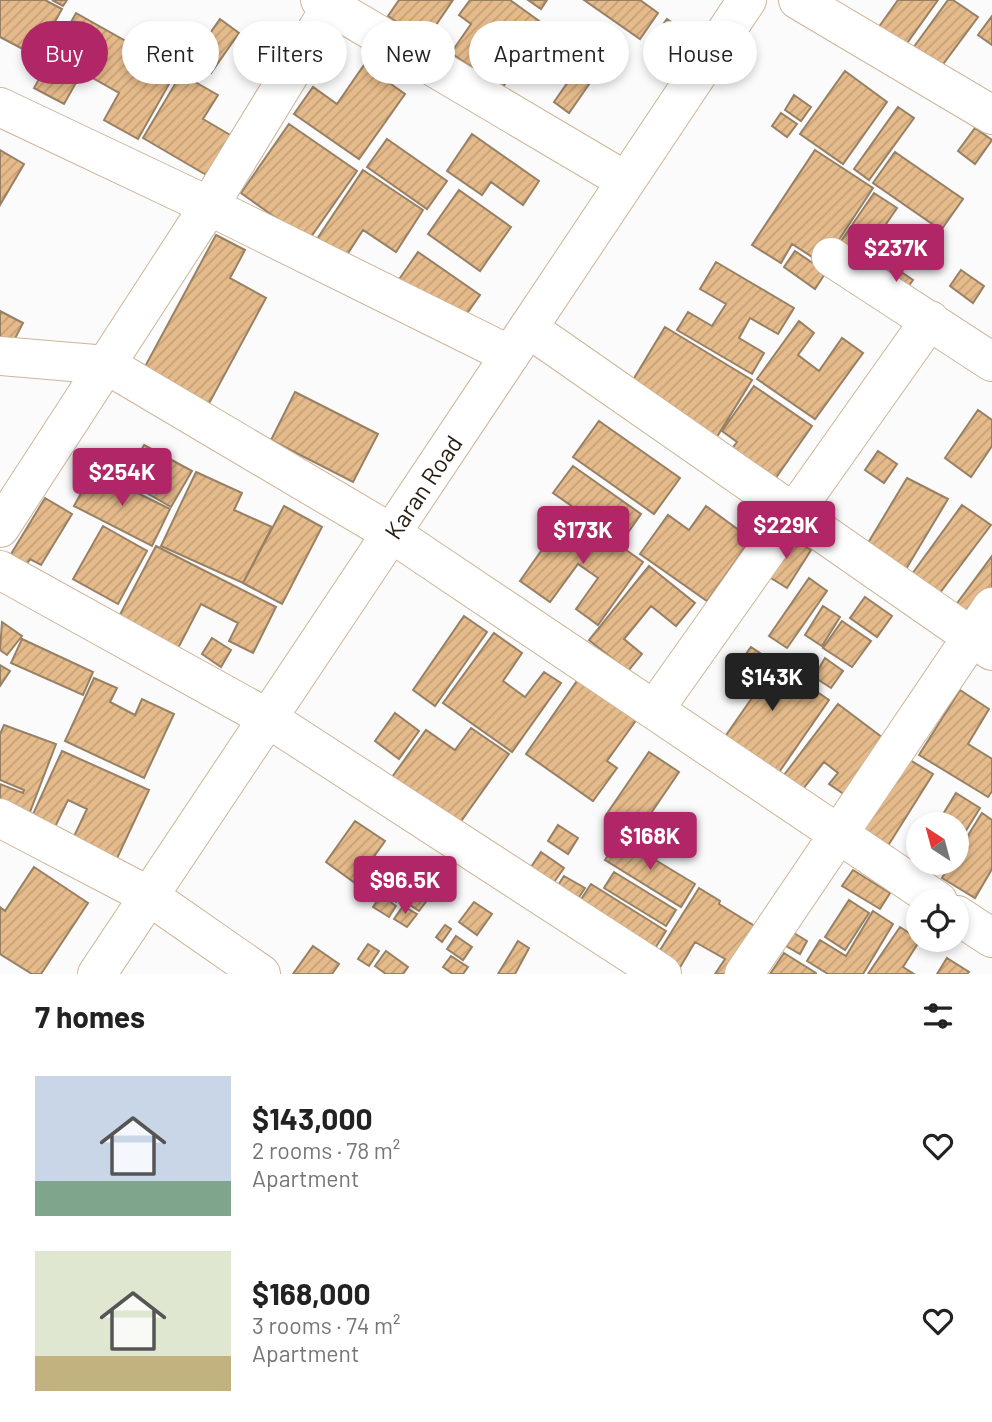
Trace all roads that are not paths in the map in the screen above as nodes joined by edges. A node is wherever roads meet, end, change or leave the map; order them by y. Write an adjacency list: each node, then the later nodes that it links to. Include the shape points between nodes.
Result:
1 (747, 0): 6 (street, Karan Road)
2 (798, 0): 5 (street)
3 (329, 2): 6 (street); 7 (street)
4 (0, 107): 7 (street)
5 (992, 116)
6 (626, 181): 10 (street, Karan Road)
7 (209, 206): 10 (street); 13 (street)
8 (831, 257): 9 (street)
9 (930, 320): 12 (street); 14 (street)
10 (519, 341): 14 (street); 16 (street, Karan Road)
11 (0, 356): 13 (street)
12 (992, 362)
13 (107, 365): 15 (street); 16 (street)
14 (794, 513): 18 (street); 19 (street)
15 (0, 528)
16 (391, 533): 19 (street); 20 (street, Karan Road)
17 (0, 570): 20 (street)
18 (985, 631): 22 (street)
19 (654, 710): 22 (street)
20 (269, 719): 24 (street, Karan Road); 29 (street)
21 (0, 818): 24 (street)
22 (839, 835): 23 (street); 30 (street)
23 (920, 889)
24 (149, 896): 27 (street, Karan Road); 28 (street)
25 (969, 923): 26 (street)
26 (992, 938)
27 (97, 974)
28 (261, 974)
29 (662, 974)
30 (744, 974)

